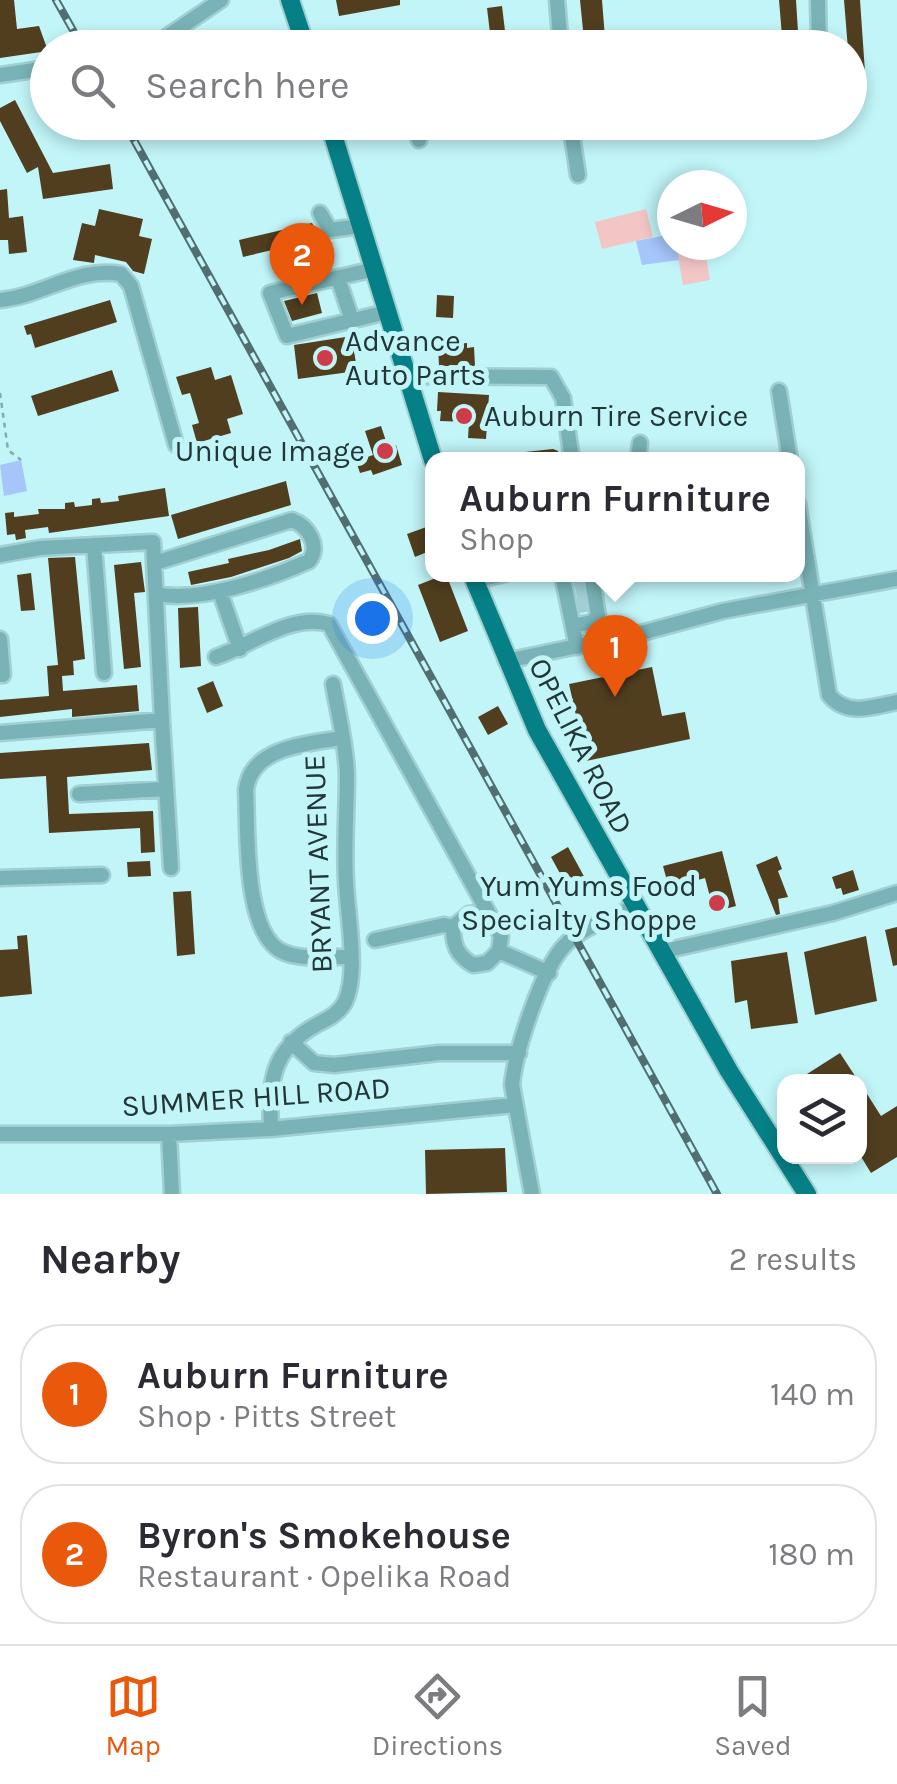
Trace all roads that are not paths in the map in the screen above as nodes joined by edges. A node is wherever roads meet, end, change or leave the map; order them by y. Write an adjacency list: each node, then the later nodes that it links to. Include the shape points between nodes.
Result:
1 (220, 0): 5 (street)
2 (290, 0): 6 (main road)
3 (557, 0): 7 (street)
4 (818, 0): 8 (street)
5 (176, 30)
6 (300, 30)
7 (560, 30)
8 (819, 30)
9 (30, 71): 10 (street)
10 (0, 75)
11 (340, 140): 15 (main road)
12 (573, 140): 13 (street)
13 (578, 174)
14 (320, 213): 15 (street, via 330,230)
15 (361, 226): 16 (main road)
16 (375, 269): 17 (street); 19 (main road)
17 (338, 278): 20 (street); 20 (street, via 270,293 286,336)
18 (0, 300): 24 (street, via 80,275 122,274)
19 (387, 312): 20 (street); 21 (main road)
20 (352, 320)
21 (406, 376): 25 (main road); 26 (street, via 551,377 563,398)
22 (778, 390): 28 (street)
23 (640, 443): 27 (street)
24 (176, 445)
25 (430, 452)
26 (571, 452)
27 (639, 452)
28 (789, 452)
29 (94, 544): 31 (street); 32 (street, via 153,542); 45 (street)
30 (805, 546): 38 (street)
31 (0, 555)
32 (155, 563): 36 (street, via 292,520 304,526 312,540 310,561); 37 (street)
33 (897, 579): 38 (street)
34 (475, 582): 44 (main road, OPELIKA ROAD)
35 (580, 589): 39 (street); 39 (street, via 598,616)
36 (220, 592): 37 (street); 41 (street)
37 (157, 594): 49 (street)
38 (813, 594): 42 (street); 48 (street, via 829,696 853,710)
39 (572, 626): 42 (street)
40 (0, 639): 46 (street)
41 (240, 648): 43 (street); 59 (street, via 294,624 330,624)
42 (577, 648): 44 (street)
43 (216, 657)
44 (506, 661): 58 (main road, OPELIKA ROAD)
45 (104, 673)
46 (0, 675)
47 (333, 684): 51 (street, BRYANT AVENUE)
48 (897, 702)
49 (162, 720): 50 (street); 52 (street)
50 (0, 733)
51 (342, 738): 64 (street, BRYANT AVENUE); 64 (street, via 256,762 246,790 256,914 268,940 293,955)
52 (166, 789): 53 (street); 54 (street)
53 (79, 794)
54 (171, 868)
55 (102, 875): 56 (street)
56 (0, 878)
57 (897, 893): 63 (street)
58 (634, 907): 63 (main road, OPELIKA ROAD); 65 (street, via 566,943)
59 (488, 912): 60 (street, via 468,914); 62 (street, via 501,936)
60 (453, 928): 61 (street); 62 (street, via 455,948 472,965 487,963)
61 (375, 940)
62 (499, 951): 65 (street)
63 (660, 952): 74 (main road, OPELIKA ROAD)
64 (350, 957): 66 (street, BRYANT AVENUE, via 346,1002)
65 (548, 973): 67 (street)
66 (291, 1042): 67 (street, via 314,1063 334,1066 439,1052); 69 (street, via 272,1080)
67 (519, 1052): 68 (street)
68 (514, 1105): 69 (street, SUMMER HILL ROAD); 73 (street)
69 (271, 1129): 71 (street, SUMMER HILL ROAD)
70 (0, 1134): 71 (street, SUMMER HILL ROAD)
71 (169, 1134): 72 (street)
72 (172, 1194)
73 (532, 1194)
74 (807, 1194)

